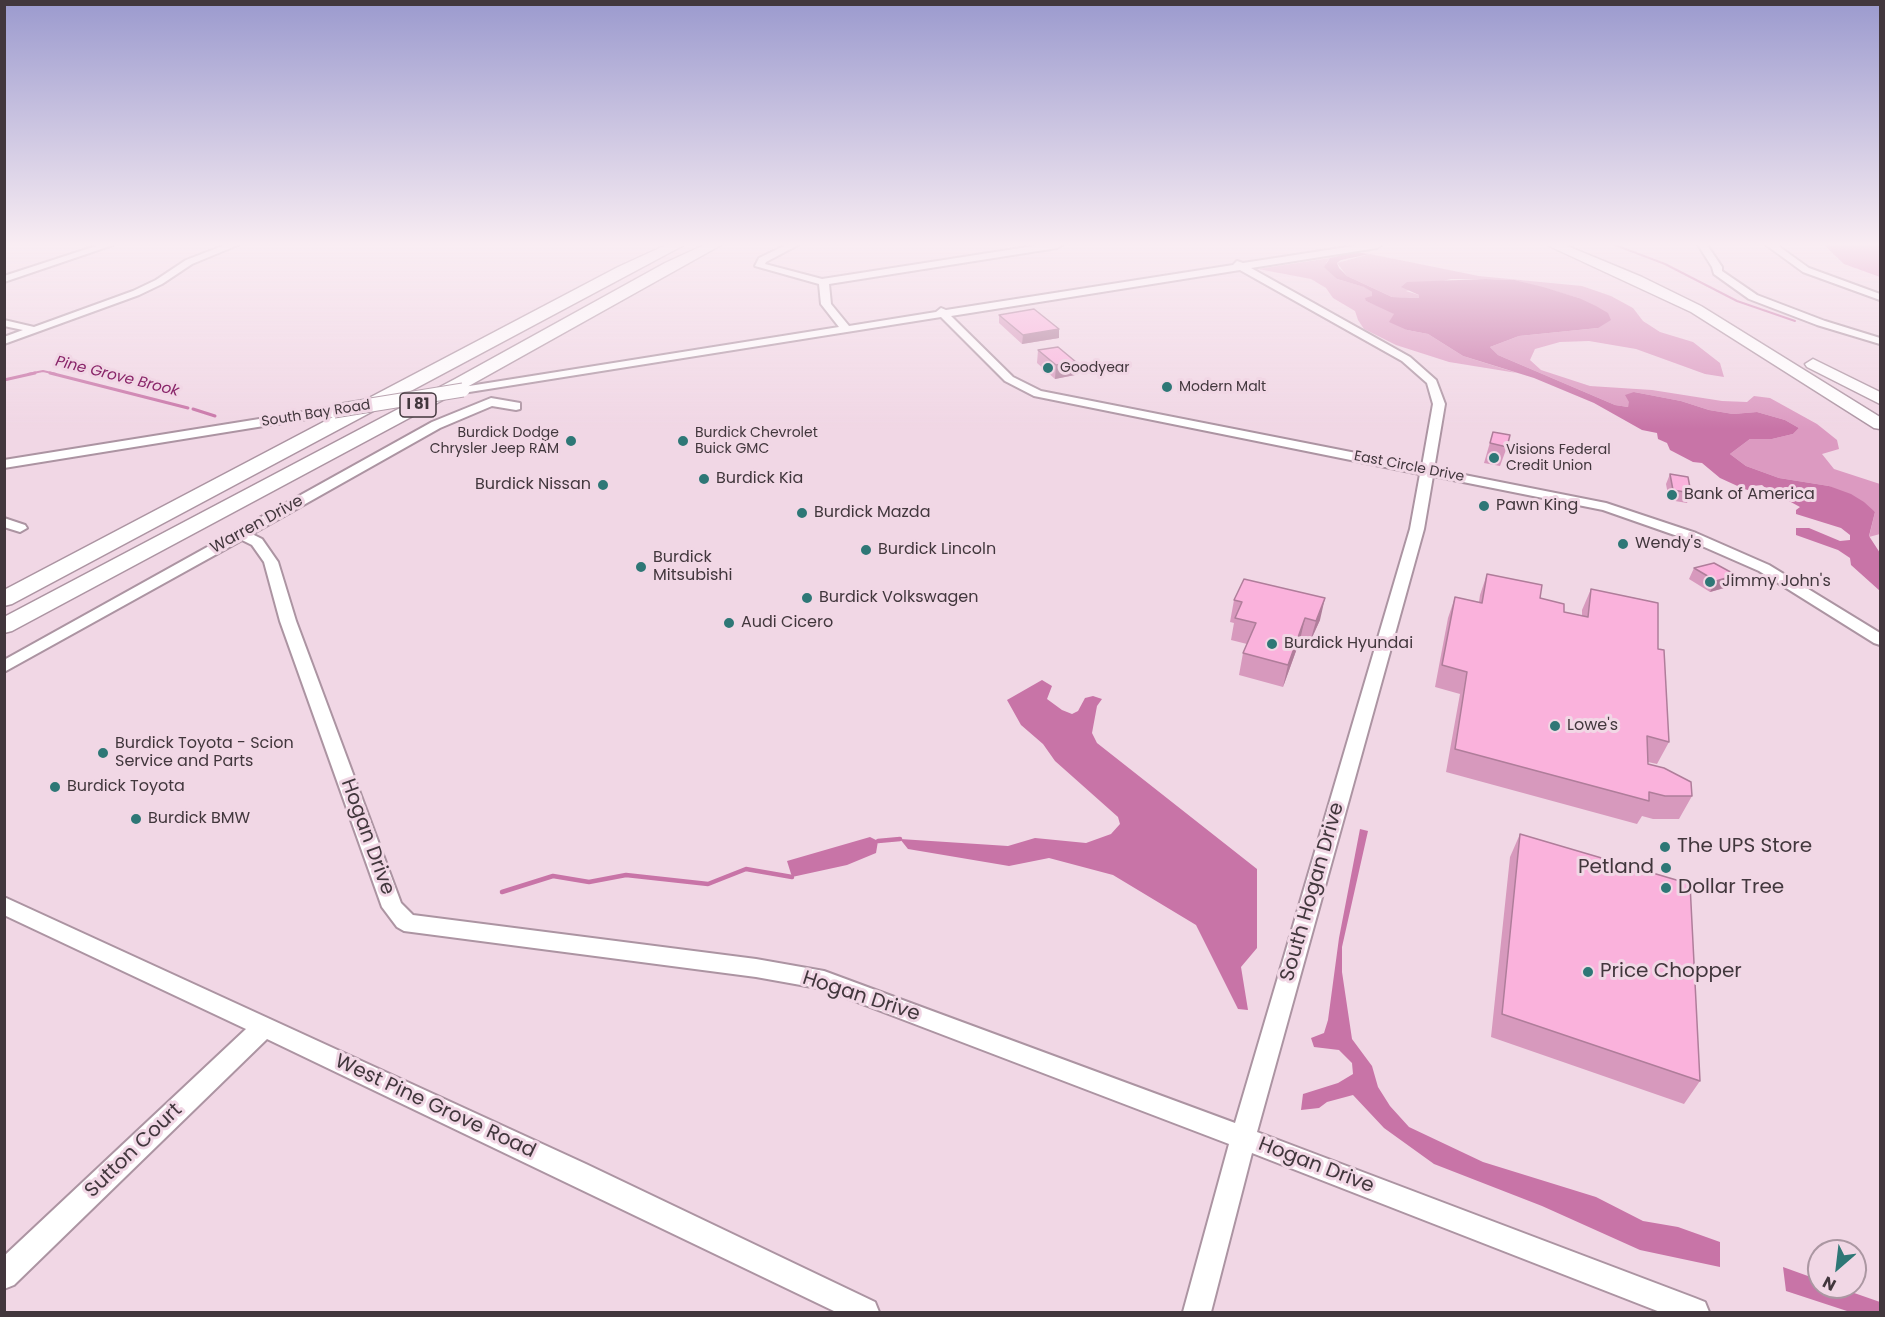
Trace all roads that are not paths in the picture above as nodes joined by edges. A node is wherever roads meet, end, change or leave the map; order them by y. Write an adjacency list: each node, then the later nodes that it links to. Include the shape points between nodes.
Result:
1 (96, 306): 17 (street)
2 (544, 306): 22 (highway, I 81)
3 (554, 306): 22 (highway)
4 (578, 306): 32 (highway)
5 (597, 306): 32 (highway, I 81)
6 (828, 306): 15 (street)
7 (982, 306): 13 (street, South Bay Road)
8 (1313, 306): 28 (street, South Hogan Drive, via 1406,359 1432,382 1439,404)
9 (1691, 306): 26 (highway)
10 (1714, 306): 16 (highway)
11 (1778, 306): 20 (street)
12 (1803, 306): 18 (street)
13 (942, 313): 15 (street, South Bay Road); 21 (street, South Bay Road); 28 (street, East Circle Drive, via 1009,379 1038,394)
14 (4, 323): 17 (street)
15 (844, 326): 21 (street, South Bay Road)
16 (1753, 327)
17 (35, 330): 19 (street)
18 (1881, 332)
19 (4, 341)
20 (1881, 341)
21 (627, 364): 27 (street, South Bay Road, bridge)
22 (390, 394): 33 (highway, I 81)
23 (1881, 399): 24 (highway, via 1806,359)
24 (1881, 405)
25 (516, 406): 31 (street, Warren Drive, via 491,402 457,415)
26 (1881, 424)
27 (4, 464)
28 (1429, 471): 35 (street, East Circle Drive, via 1588,503 1680,532 1764,568); 39 (street, South Hogan Drive, via 1417,529)
29 (4, 522): 30 (street)
30 (20, 528)
31 (241, 534): 36 (street, Warren Drive); 39 (street, Hogan Drive, via 258,542 271,562 288,621 392,907 405,921 425,928 756,968 824,980)
32 (120, 563): 34 (highway, I 81)
33 (4, 599)
34 (4, 626)
35 (1881, 640)
36 (4, 667)
37 (4, 905): 38 (street, West Pine Grove Road)
38 (264, 1027): 40 (street, Sutton Court); 41 (street, West Pine Grove Road)
39 (1243, 1138): 42 (street, South Hogan Drive); 43 (street, Hogan Drive)
40 (4, 1275)
41 (865, 1312)
42 (1197, 1312)
43 (1695, 1312)

